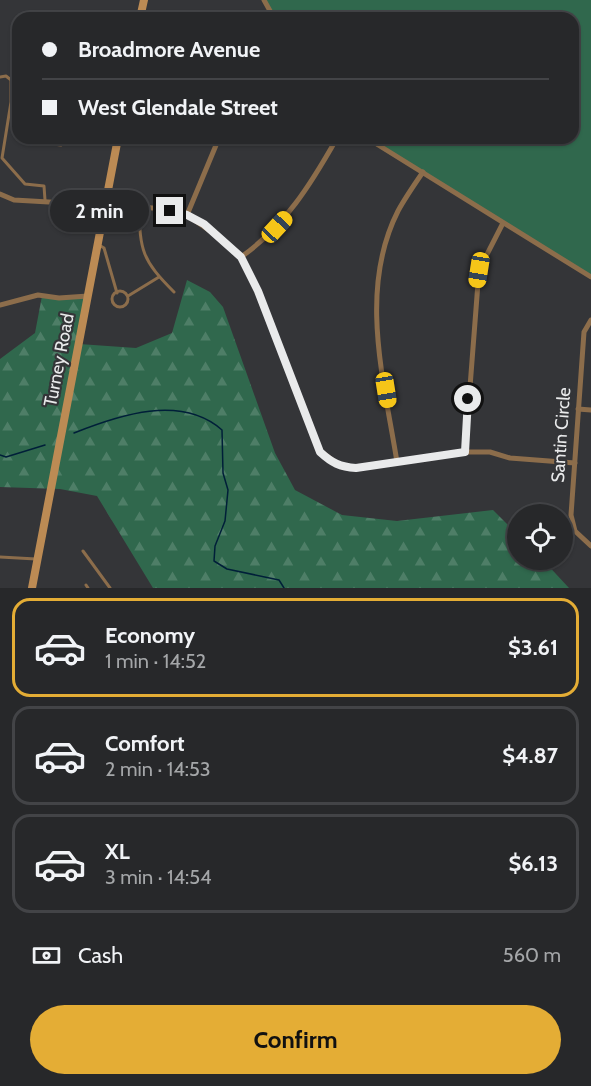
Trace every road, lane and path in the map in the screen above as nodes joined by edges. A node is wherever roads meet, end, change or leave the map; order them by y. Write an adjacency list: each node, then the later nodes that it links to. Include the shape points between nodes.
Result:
1 (0, 77): 8 (lane, via 11,80 2,158 25,184 44,186)
2 (117, 144): 9 (street, Turney Road)
3 (217, 144): 11 (street)
4 (334, 144): 14 (street, via 290,214 264,241)
5 (377, 144): 6 (street)
6 (423, 172): 12 (street); 26 (street, via 397,212 379,276 377,338)
7 (0, 194): 8 (street, via 14,200)
8 (45, 200): 9 (street)
9 (105, 204): 10 (street); 13 (street, Turney Road)
10 (139, 207): 11 (street); 15 (lane, via 143,253)
11 (187, 215): 14 (street, via 204,224)
12 (503, 223): 16 (street); 25 (street, via 479,270)
13 (98, 243): 18 (lane, via 104,248); 19 (street, Turney Road)
14 (241, 257): 26 (street, via 320,452 342,467)
15 (159, 277): 17 (lane); 20 (lane)
16 (591, 277)
17 (174, 292)
18 (117, 293): 20 (lane); 20 (lane, via 111,297 114,305 126,303)
19 (87, 296): 21 (street, via 38,295); 31 (street, Turney Road)
20 (128, 296)
21 (0, 305)
22 (591, 320): 23 (street, Santin Circle, via 584,332)
23 (578, 409): 24 (street); 27 (street, Santin Circle)
24 (591, 410)
25 (465, 452): 26 (street); 27 (street)
26 (397, 462)
27 (574, 463): 28 (street, Santin Circle, via 574,531)
28 (591, 546)
29 (82, 551): 33 (lane)
30 (0, 557): 31 (lane)
31 (37, 559): 32 (street, Turney Road)
32 (32, 588)
33 (110, 588)

